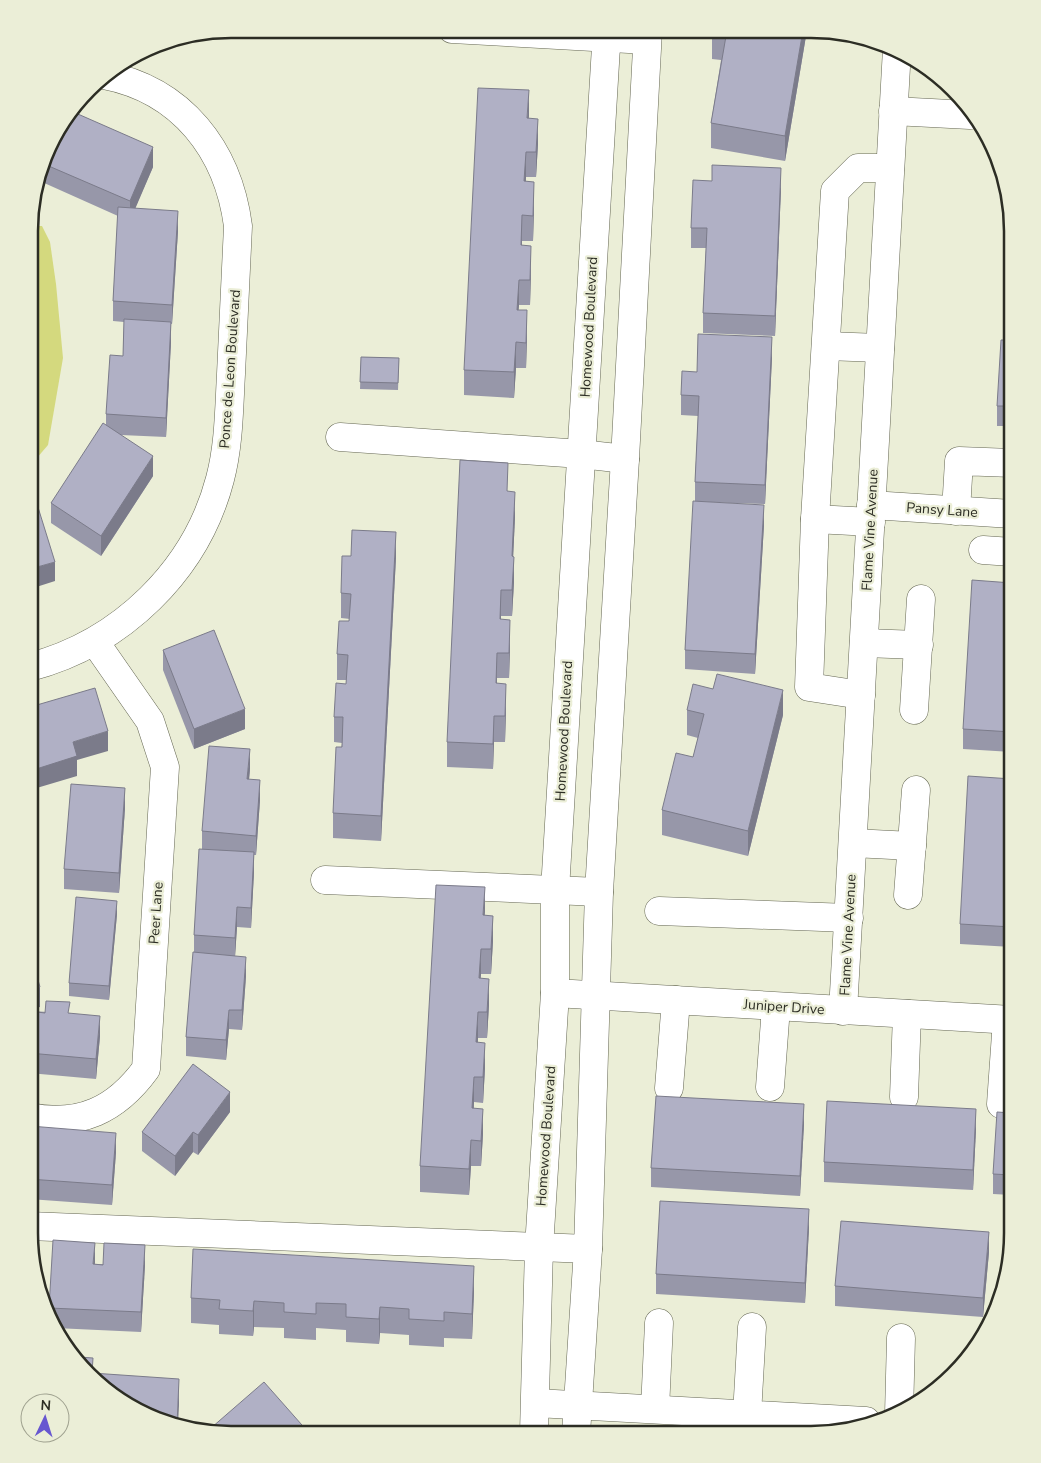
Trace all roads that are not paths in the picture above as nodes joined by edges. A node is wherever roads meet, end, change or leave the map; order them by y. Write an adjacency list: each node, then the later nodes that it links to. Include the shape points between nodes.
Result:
1 (607, 38): 11 (street, Homewood Boulevard)
2 (648, 38): 12 (street)
3 (896, 57): 5 (street, Flame Vine Avenue)
4 (113, 77): 21 (street, Ponce de Leon Boulevard, via 136,84 168,102 199,130 225,172 236,205 238,226 228,437 220,479 207,518 186,556 160,589 130,618)
5 (893, 111): 6 (street); 7 (street, Flame Vine Avenue)
6 (965, 115)
7 (890, 168): 8 (street, via 858,168 835,191); 9 (street, Flame Vine Avenue)
8 (826, 346): 9 (street); 17 (street)
9 (880, 348): 16 (street, Flame Vine Avenue)
10 (340, 436): 11 (street)
11 (581, 454): 12 (street); 31 (street, Homewood Boulevard)
12 (625, 459): 32 (street)
13 (1004, 463): 14 (street, via 959,460)
14 (956, 510): 15 (street, Pansy Lane); 16 (street, Pansy Lane)
15 (1004, 513)
16 (871, 514): 17 (street, Pansy Lane); 22 (street, Flame Vine Avenue)
17 (815, 519): 25 (street, via 810,687)
18 (983, 550): 19 (street)
19 (1004, 551)
20 (921, 599): 23 (street)
21 (95, 642): 24 (street, Ponce de Leon Boulevard); 48 (street, Peer Lane, via 150,721 165,767 146,1068 120,1099 103,1110 64,1120)
22 (864, 643): 23 (street); 25 (street, Flame Vine Avenue)
23 (918, 645): 26 (street)
24 (38, 665)
25 (861, 695): 28 (street, Flame Vine Avenue)
26 (914, 710)
27 (916, 790): 29 (street)
28 (852, 842): 29 (street); 35 (street, Flame Vine Avenue)
29 (912, 846): 33 (street)
30 (325, 880): 31 (street)
31 (555, 890): 32 (street); 36 (street, Homewood Boulevard)
32 (599, 892): 37 (street)
33 (908, 895)
34 (658, 911): 35 (street)
35 (848, 918): 40 (street, Flame Vine Avenue)
36 (555, 993): 37 (street, Juniper Drive); 50 (street, Homewood Boulevard)
37 (597, 995): 38 (street, Juniper Drive); 51 (street)
38 (676, 1000): 39 (street, Juniper Drive); 45 (street)
39 (776, 1007): 40 (street, Juniper Drive); 44 (street)
40 (843, 1011): 41 (street, Juniper Drive)
41 (907, 1014): 42 (street, Juniper Drive); 46 (street)
42 (1004, 1020)
43 (1004, 1072): 47 (street)
44 (770, 1087)
45 (669, 1088)
46 (904, 1097)
47 (1001, 1104)
48 (38, 1119)
49 (38, 1226): 50 (street)
50 (539, 1248): 51 (street); 55 (street, Homewood Boulevard)
51 (588, 1249): 57 (street)
52 (659, 1323): 58 (street)
53 (752, 1327): 59 (street)
54 (901, 1338): 56 (street)
55 (536, 1403): 57 (street); 61 (street, Homewood Boulevard)
56 (899, 1404)
57 (578, 1406): 58 (street); 62 (street)
58 (654, 1410): 59 (street)
59 (757, 1421): 60 (street)
60 (825, 1425)
61 (535, 1426)
62 (577, 1426)

